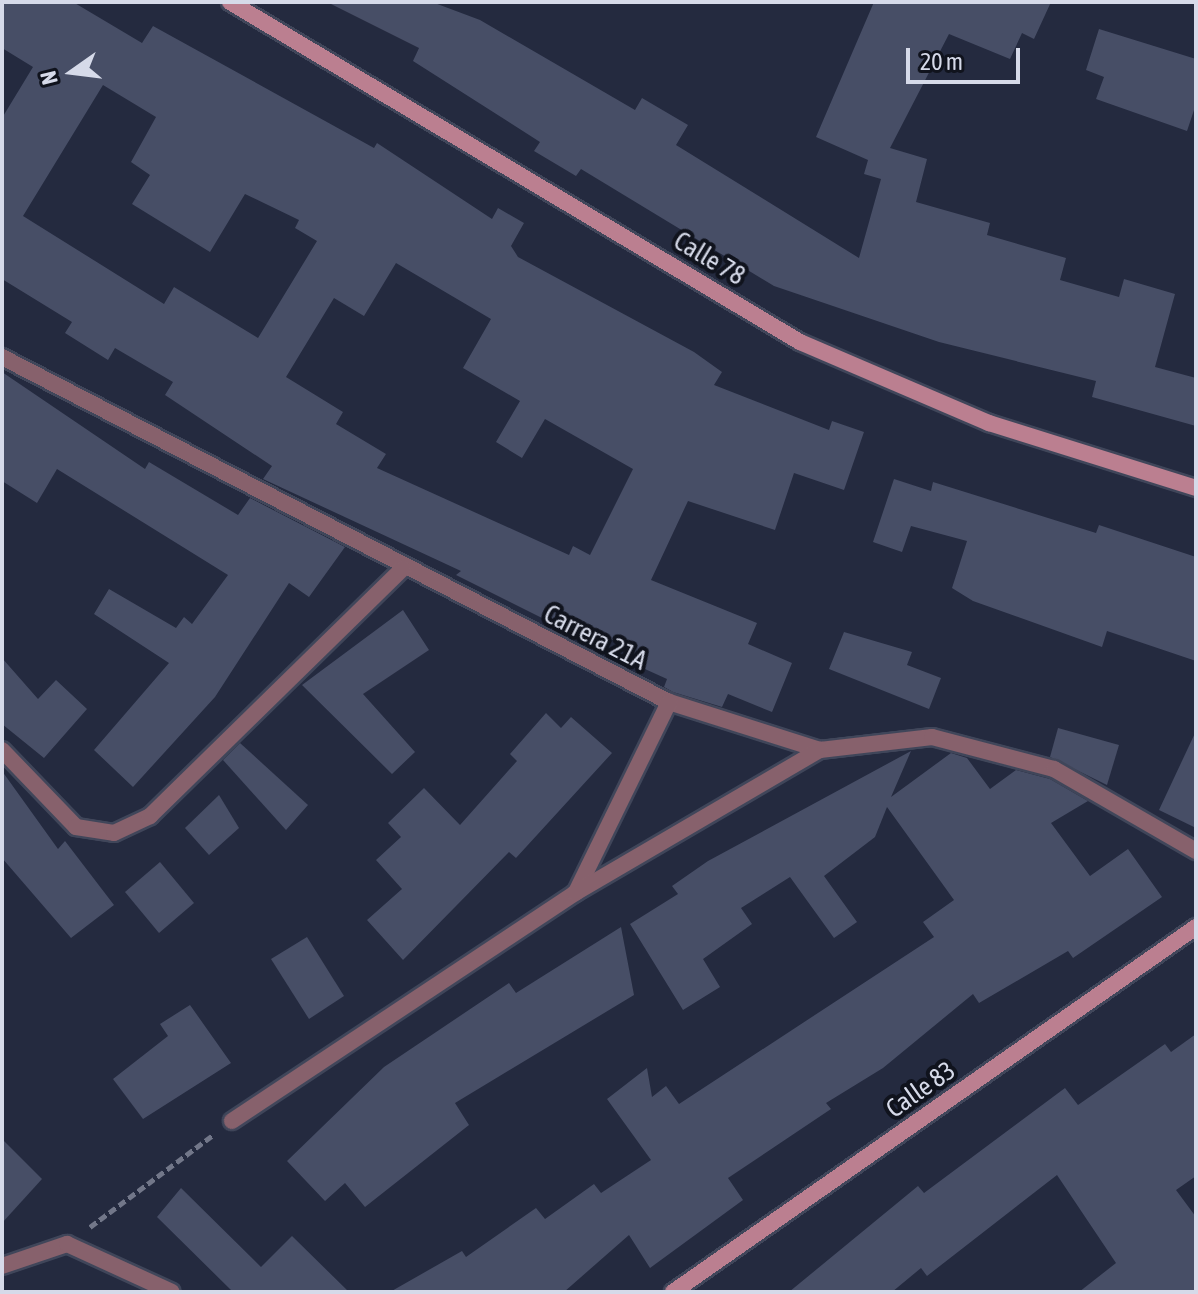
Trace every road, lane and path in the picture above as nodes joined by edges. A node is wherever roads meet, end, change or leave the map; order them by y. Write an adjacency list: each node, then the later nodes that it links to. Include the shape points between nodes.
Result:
1 (230, 2): 3 (street, Calle 78, via 800,342 989,423)
2 (2, 357): 4 (street, Carrera 21A)
3 (1196, 488)
4 (403, 568): 5 (street, Carrera 21A); 6 (street, via 150,816 114,833 76,827)
5 (669, 702): 7 (street, Carrera 21A); 9 (street)
6 (2, 750)
7 (820, 750): 8 (street, Carrera 21A, via 932,737 1054,769); 9 (street)
8 (1196, 851)
9 (575, 893): 11 (street)
10 (1196, 927): 15 (street, Calle 83)
11 (232, 1121): 12 (path)
12 (67, 1244): 13 (street); 14 (street)
13 (2, 1266)
14 (172, 1292)
15 (673, 1292)

